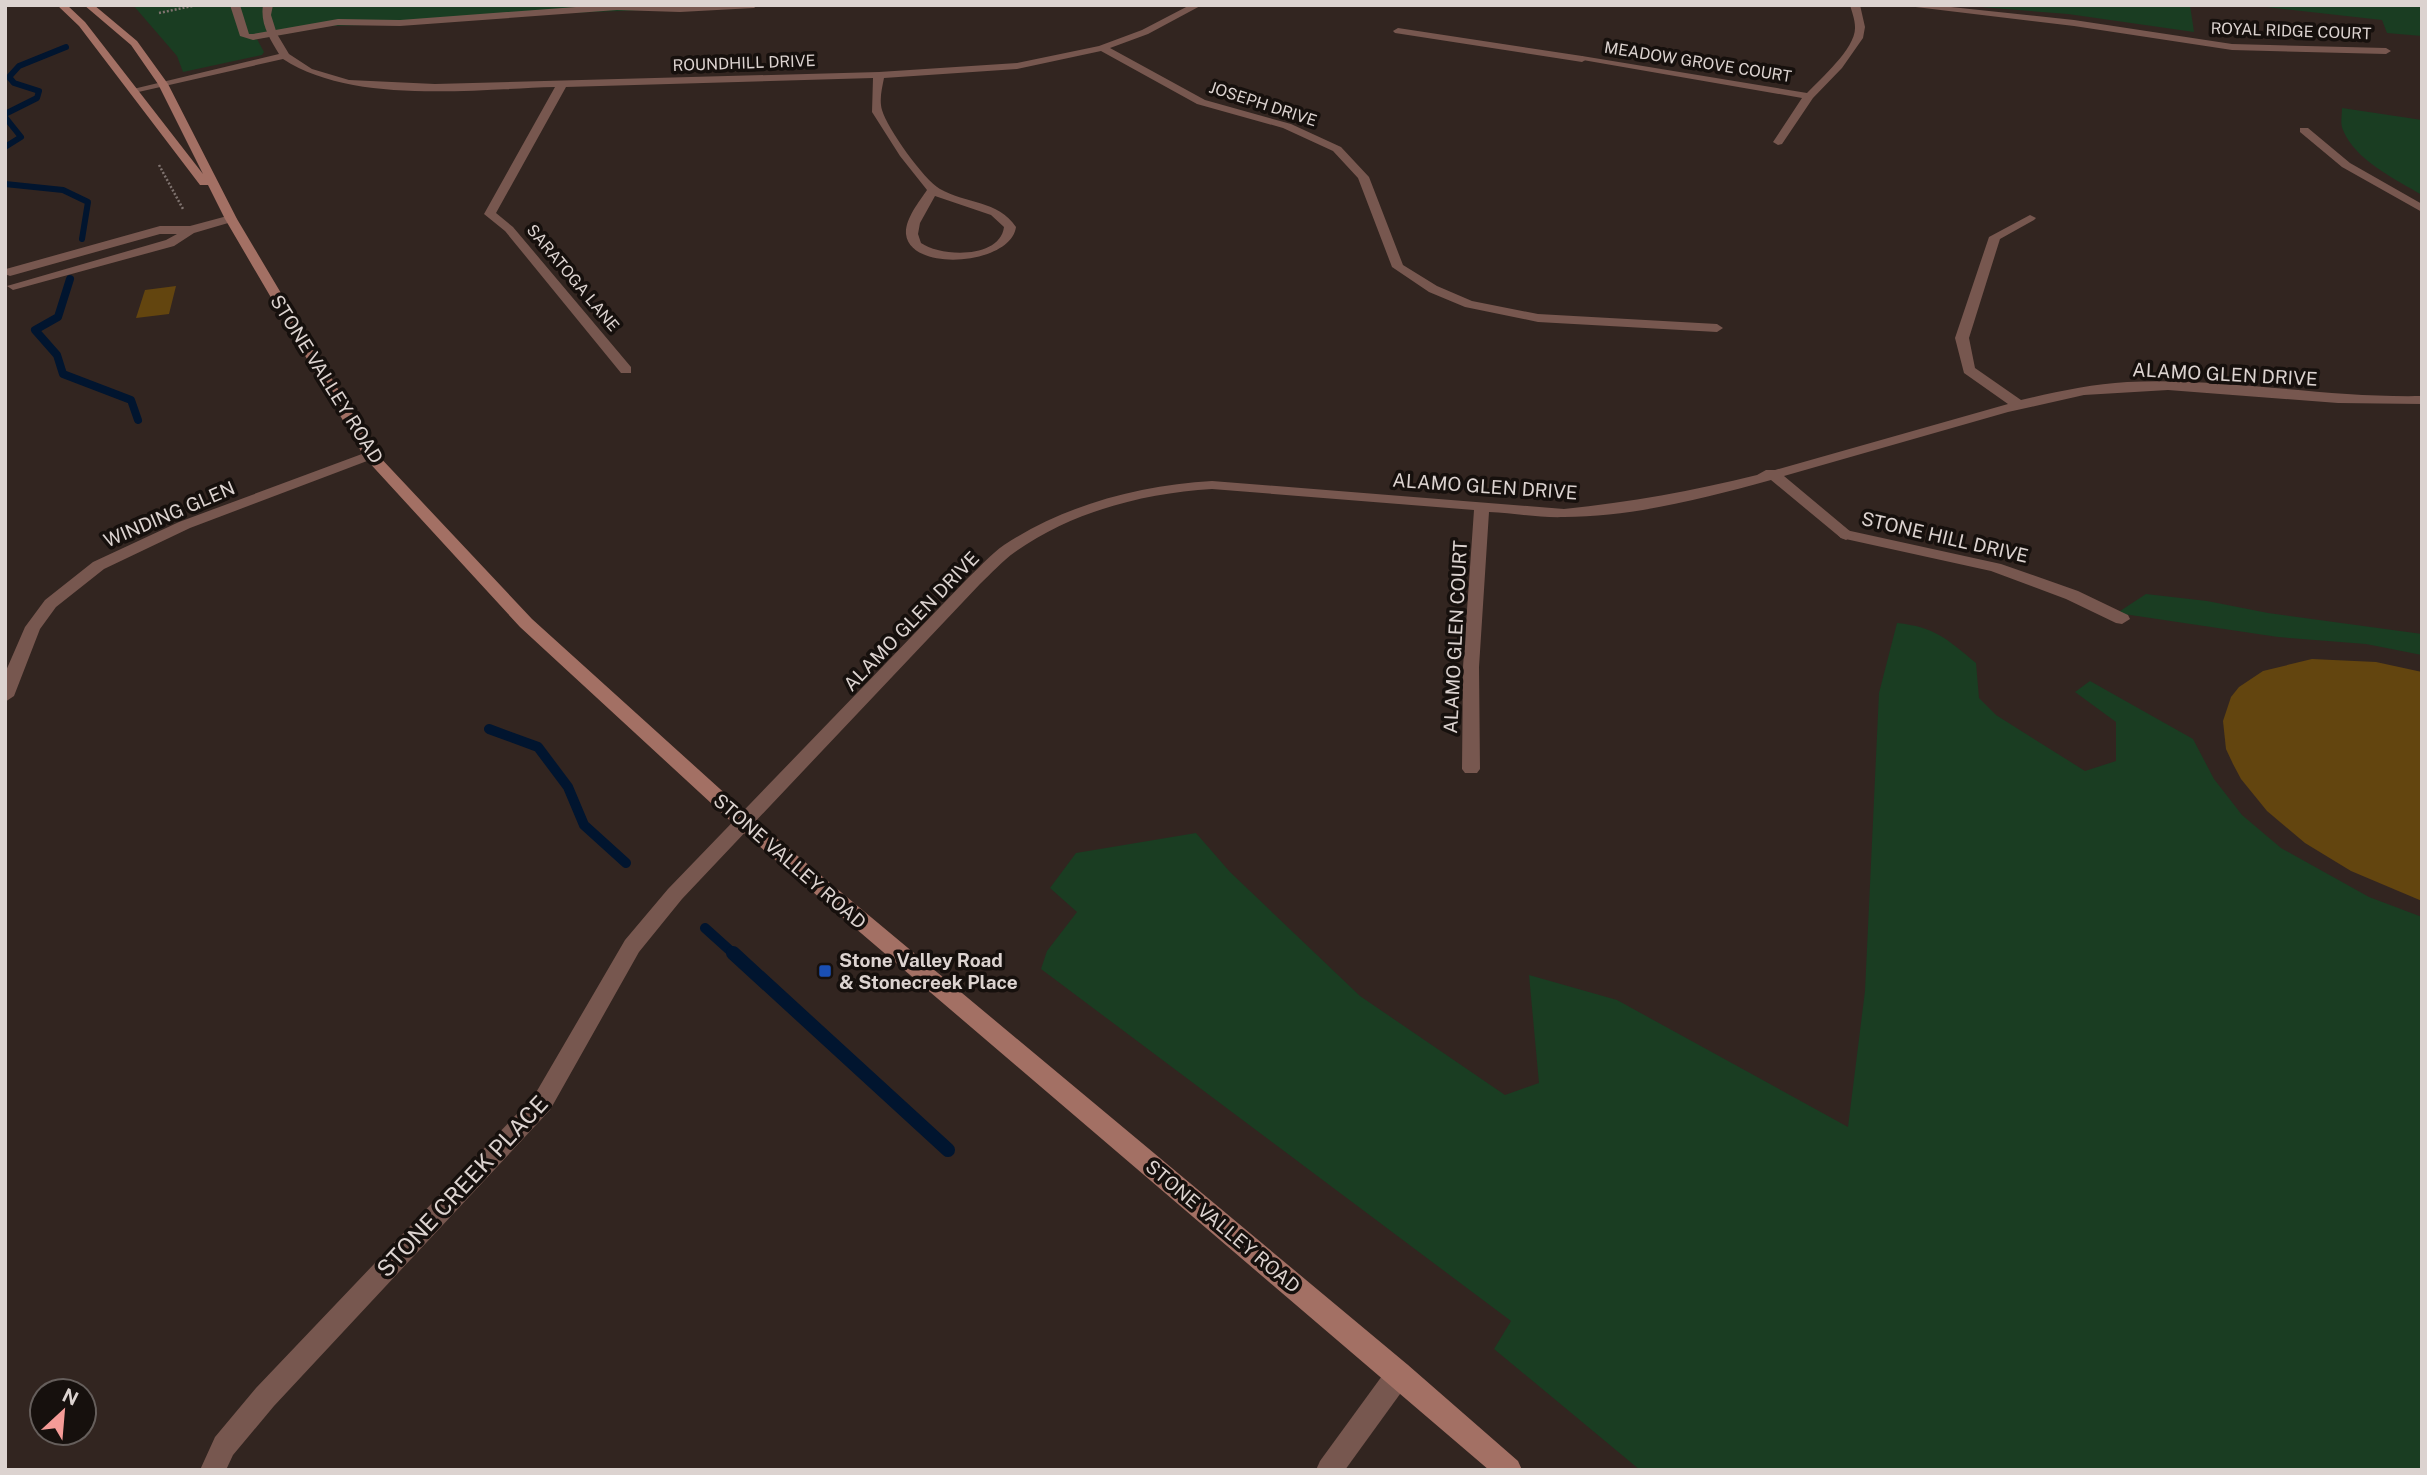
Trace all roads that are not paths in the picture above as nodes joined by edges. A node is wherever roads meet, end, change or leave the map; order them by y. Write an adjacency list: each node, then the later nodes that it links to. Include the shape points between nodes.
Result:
1 (61, 5): 17 (street, STONE VALLEY ROAD, via 82,24)
2 (88, 5): 15 (street, STONE VALLEY ROAD, via 134,43)
3 (235, 5): 10 (street, via 245,36)
4 (268, 5): 10 (street)
5 (754, 5): 10 (street, via 617,7 400,23 338,22)
6 (1198, 5): 11 (street, ROUNDHILL DRIVE)
7 (1855, 5): 18 (street, via 1858,38)
8 (1903, 5): 12 (street, ROYAL RIDGE COURT, via 2074,23 2232,47)
9 (1398, 31): 18 (street, MEADOW GROVE COURT)
10 (272, 34): 13 (street)
11 (1102, 48): 14 (street, ROUNDHILL DRIVE, via 1017,66); 27 (street, JOSEPH DRIVE, via 1201,102 1287,126 1337,149 1363,177 1398,267 1441,293 1480,307 1538,318)
12 (2386, 51)
13 (285, 57): 15 (street); 16 (street, ROUNDHILL DRIVE, via 308,71 348,83 424,87)
14 (879, 75): 16 (street, ROUNDHILL DRIVE); 21 (street, via 877,111)
15 (163, 84): 17 (street); 24 (street, STONE VALLEY ROAD)
16 (562, 84): 28 (street, SARATOGA LANE, via 490,214 509,229)
17 (134, 90): 24 (street, STONE VALLEY ROAD)
18 (1809, 96): 20 (street)
19 (2304, 130): 22 (street, via 2346,165)
20 (1778, 142)
21 (932, 191): 21 (street, via 1008,220 1009,236 995,248 973,255 925,251 911,233)
22 (2422, 209)
23 (2030, 218): 30 (street, via 1995,237 1962,338 1969,370)
24 (232, 219): 25 (street, via 190,230 170,243); 31 (street, STONE VALLEY ROAD)
25 (11, 276): 26 (street)
26 (5, 299)
27 (1717, 328)
28 (626, 370)
29 (2422, 400): 30 (street, ALAMO GLEN DRIVE, via 2140,387 2085,391)
30 (2019, 405): 32 (street, ALAMO GLEN DRIVE)
31 (370, 455): 35 (street, WINDING GLEN, via 170,530 114,556 62,594 33,628); 37 (street, STONE VALLEY ROAD, via 526,623)
32 (1771, 473): 33 (street, ALAMO GLEN DRIVE, via 1619,510 1564,513); 34 (street, STONE HILL DRIVE, via 1846,535 1995,567)
33 (1482, 507): 36 (street, ALAMO GLEN COURT, via 1471,667); 37 (street, ALAMO GLEN DRIVE, via 1212,485 1145,493 1052,525 1009,549 974,581)
34 (2122, 619)
35 (5, 696)
36 (1471, 769)
37 (744, 822): 38 (street, STONE VALLEY ROAD); 39 (street, STONE CREEK PLACE, via 632,946 542,1102 265,1397 224,1446)
38 (1399, 1374): 40 (street); 41 (street, STONE VALLEY ROAD)
39 (213, 1470)
40 (1329, 1470)
41 (1509, 1470)

